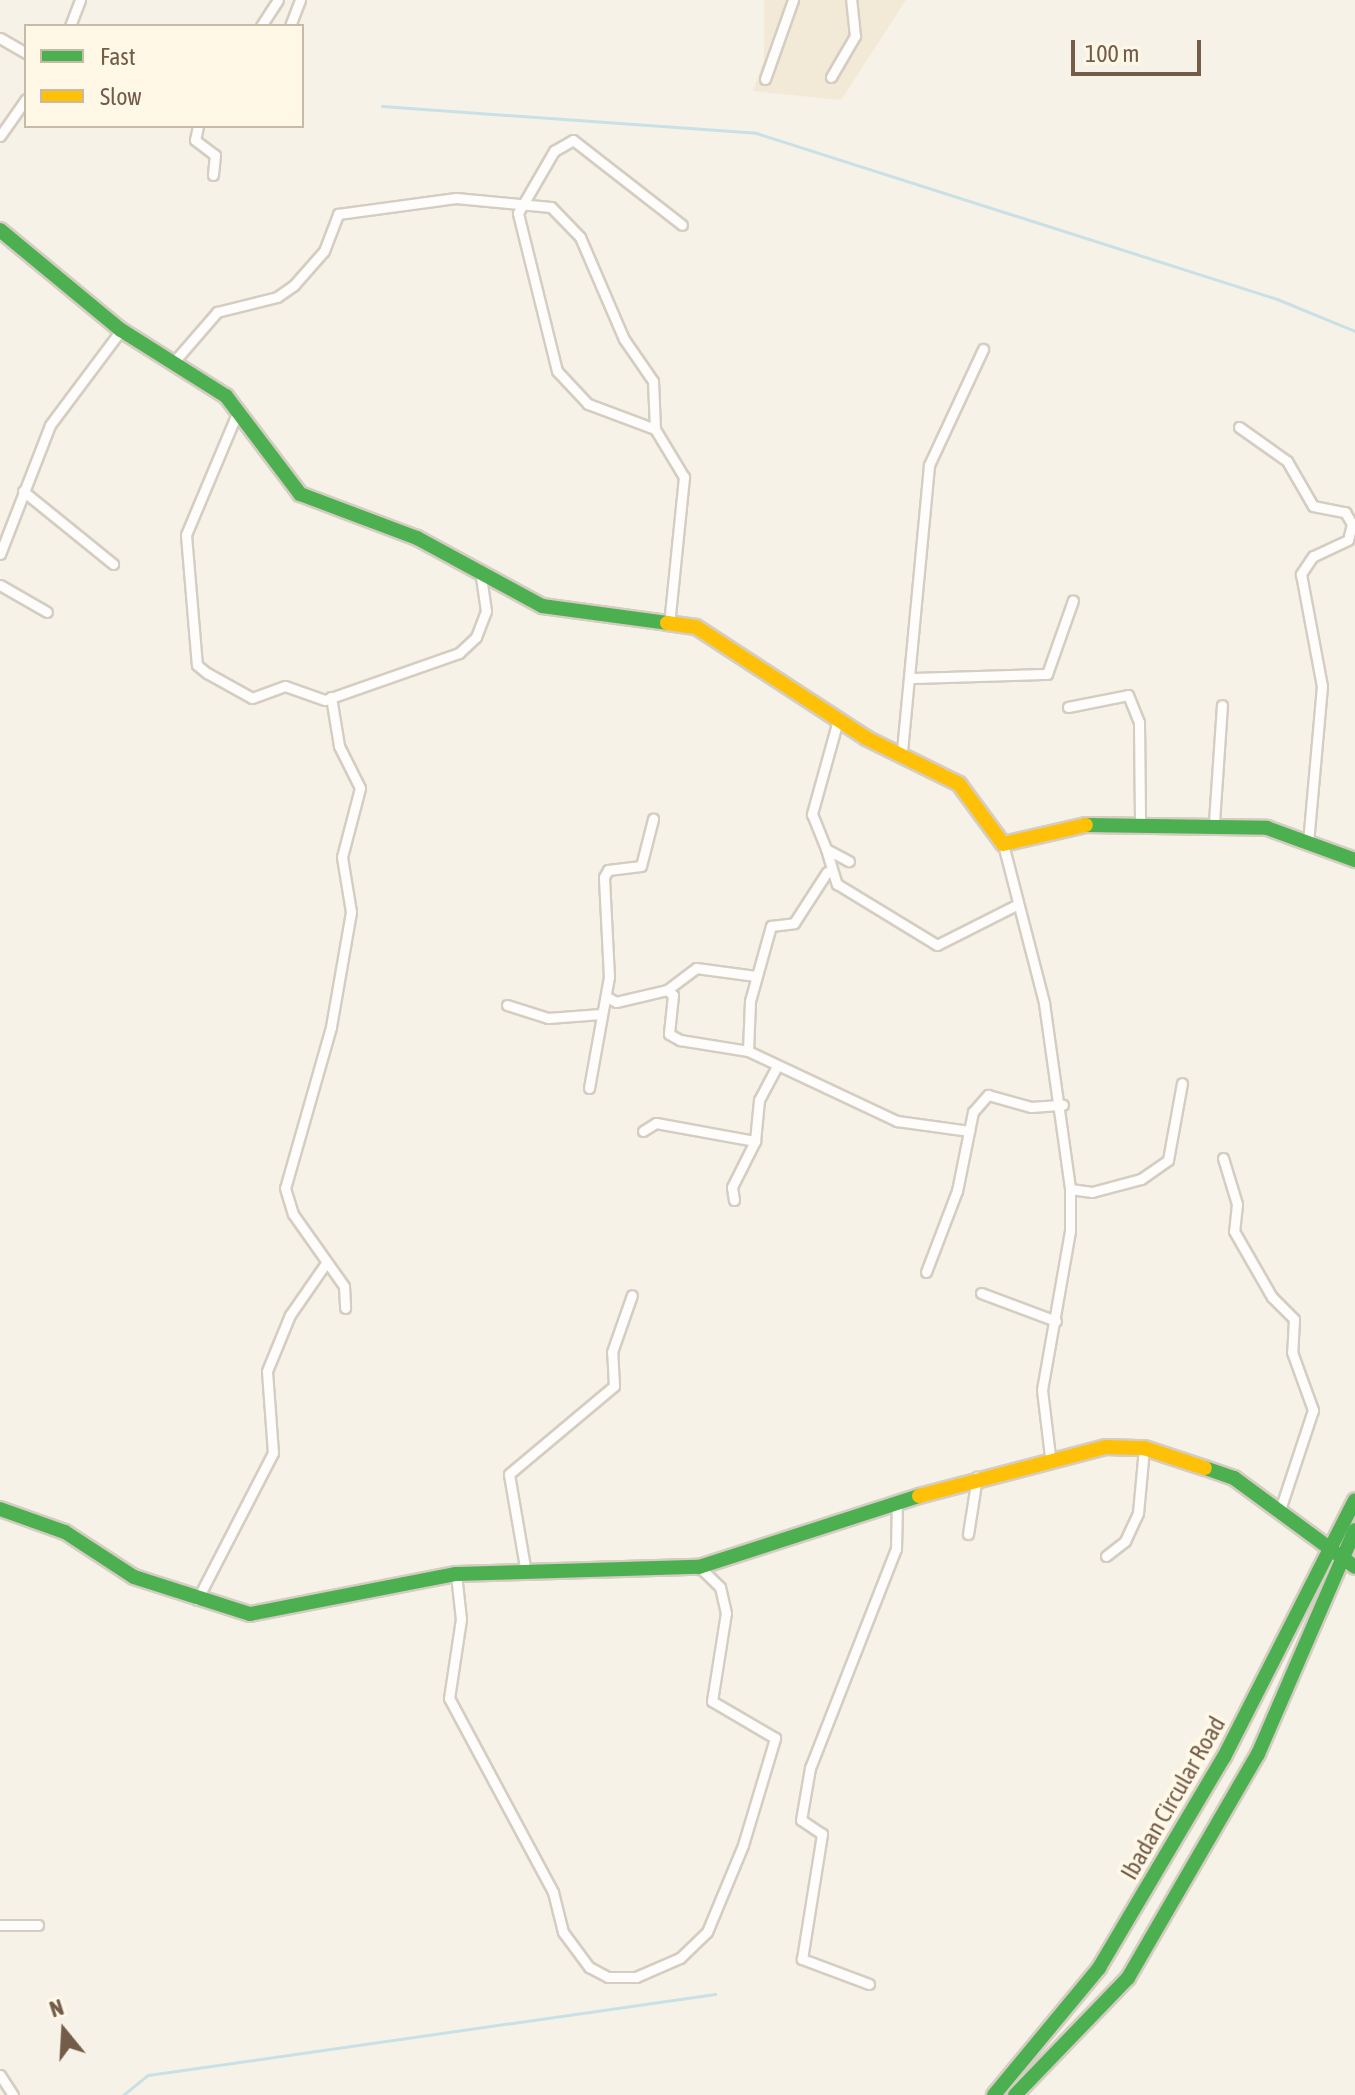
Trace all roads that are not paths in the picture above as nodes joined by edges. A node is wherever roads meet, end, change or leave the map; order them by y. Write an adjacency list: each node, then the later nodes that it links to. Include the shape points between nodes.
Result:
1 (80, 0): 6 (street)
2 (278, 0): 7 (street)
3 (300, 0): 8 (street)
4 (793, 0): 12 (street)
5 (851, 0): 11 (street, via 855,36)
6 (71, 24)
7 (262, 24)
8 (291, 24)
9 (0, 38): 10 (street)
10 (24, 52)
11 (831, 77)
12 (765, 79)
13 (24, 102): 15 (street)
14 (198, 128): 16 (street, via 195,140 215,155)
15 (0, 136)
16 (213, 175)
17 (527, 206): 18 (street, via 535,177 573,140); 22 (street, via 456,198 338,214 324,251 294,285 277,297 217,312); 25 (street, via 551,207 580,237 624,339 653,381); 25 (street, via 518,213 557,371 588,404)
18 (682, 225)
19 (0, 230): 20 (main road)
20 (121, 330): 22 (main road); 26 (street, via 50,425)
21 (983, 349): 34 (street, via 929,465)
22 (172, 364): 23 (main road)
23 (239, 408): 29 (main road, via 300,494); 35 (street, via 186,535 197,665 252,698 285,686 313,700)
24 (1239, 427): 43 (street, via 1287,461 1313,506 1345,512 1352,524 1348,540 1313,556 1301,574 1322,686)
25 (655, 429): 33 (street, via 684,477)
26 (23, 491): 27 (street); 28 (street)
27 (0, 554)
28 (113, 564)
29 (480, 570): 33 (main road, via 571,615); 35 (street, via 486,611 467,650)
30 (0, 585): 32 (street)
31 (1073, 600): 34 (street, via 1047,674)
32 (47, 612)
33 (669, 624): 38 (main road, via 696,627 726,644)
34 (910, 678): 39 (street)
35 (331, 697): 66 (street, via 339,746 360,788 342,857 351,912 331,1027 285,1188)
36 (1222, 705): 42 (street)
37 (1068, 707): 41 (street, via 1128,695 1139,722)
38 (838, 720): 39 (main road); 45 (street, via 812,814)
39 (902, 751): 44 (main road, via 959,784)
40 (653, 819): 52 (street, via 641,866 608,870 604,877)
41 (1140, 820): 42 (main road); 44 (main road, via 1064,826)
42 (1214, 822): 43 (main road)
43 (1308, 842): 46 (main road)
44 (1003, 844): 49 (street)
45 (826, 849): 47 (street); 48 (street)
46 (1355, 860)
47 (849, 861)
48 (827, 872): 49 (street, via 937,945); 50 (street, via 794,923 771,926)
49 (1018, 904): 59 (street)
50 (755, 976): 51 (street, via 696,968); 55 (street)
51 (667, 990): 52 (street, via 616,1002); 55 (street, via 673,995 669,1034)
52 (607, 997): 54 (street)
53 (507, 1005): 54 (street, via 548,1018)
54 (601, 1014): 58 (street)
55 (748, 1051): 56 (street)
56 (776, 1068): 61 (street, via 897,1121); 62 (street, via 759,1100)
57 (1182, 1083): 64 (street, via 1168,1160 1141,1179 1092,1192)
58 (589, 1088)
59 (1063, 1105): 61 (street, via 1031,1107 988,1095); 64 (street)
60 (643, 1131): 62 (street, via 656,1123)
61 (969, 1131): 67 (street)
62 (755, 1141): 65 (street, via 732,1187)
63 (1223, 1158): 78 (street, via 1237,1204 1234,1231 1272,1297 1294,1319 1292,1352 1313,1410)
64 (1070, 1189): 71 (street)
65 (734, 1200)
66 (326, 1263): 70 (street, via 344,1286); 87 (street, via 290,1315 267,1371 273,1453)
67 (926, 1272)
68 (981, 1293): 71 (street)
69 (632, 1295): 83 (street, via 612,1352 614,1386 509,1474)
70 (345, 1308)
71 (1056, 1321): 73 (street, via 1042,1390)
72 (1144, 1448): 73 (main road); 78 (main road, via 1234,1478); 82 (street, via 1138,1513 1125,1541)
73 (1050, 1456): 74 (main road)
74 (977, 1477): 76 (main road); 80 (street)
75 (1355, 1500): 81 (main road, Ibadan Circular Road)
76 (897, 1503): 84 (main road); 90 (street, via 896,1549 810,1768 801,1820 822,1834 802,1959)
77 (0, 1509): 87 (main road, via 65,1532 134,1577)
78 (1280, 1510): 81 (main road)
79 (1355, 1530): 81 (main road, Ibadan Circular Road)
80 (968, 1534)
81 (1334, 1555): 85 (main road); 93 (main road, Ibadan Circular Road, via 1224,1757 1099,1968); 94 (main road, Ibadan Circular Road, via 1258,1754 1128,1978)
82 (1106, 1556)
83 (525, 1567): 84 (main road); 86 (main road)
84 (699, 1567): 86 (street, via 720,1587 726,1613 712,1701 775,1738 707,1932 680,1958 636,1977 608,1977 589,1967 563,1932 553,1892 449,1698 461,1619)
85 (1355, 1567)
86 (456, 1574): 87 (main road, via 250,1614)
87 (197, 1600)
88 (0, 1925): 89 (street)
89 (38, 1925)
90 (869, 1984)
91 (0, 2075): 92 (street)
92 (13, 2095)
93 (994, 2095)
94 (1015, 2095)

